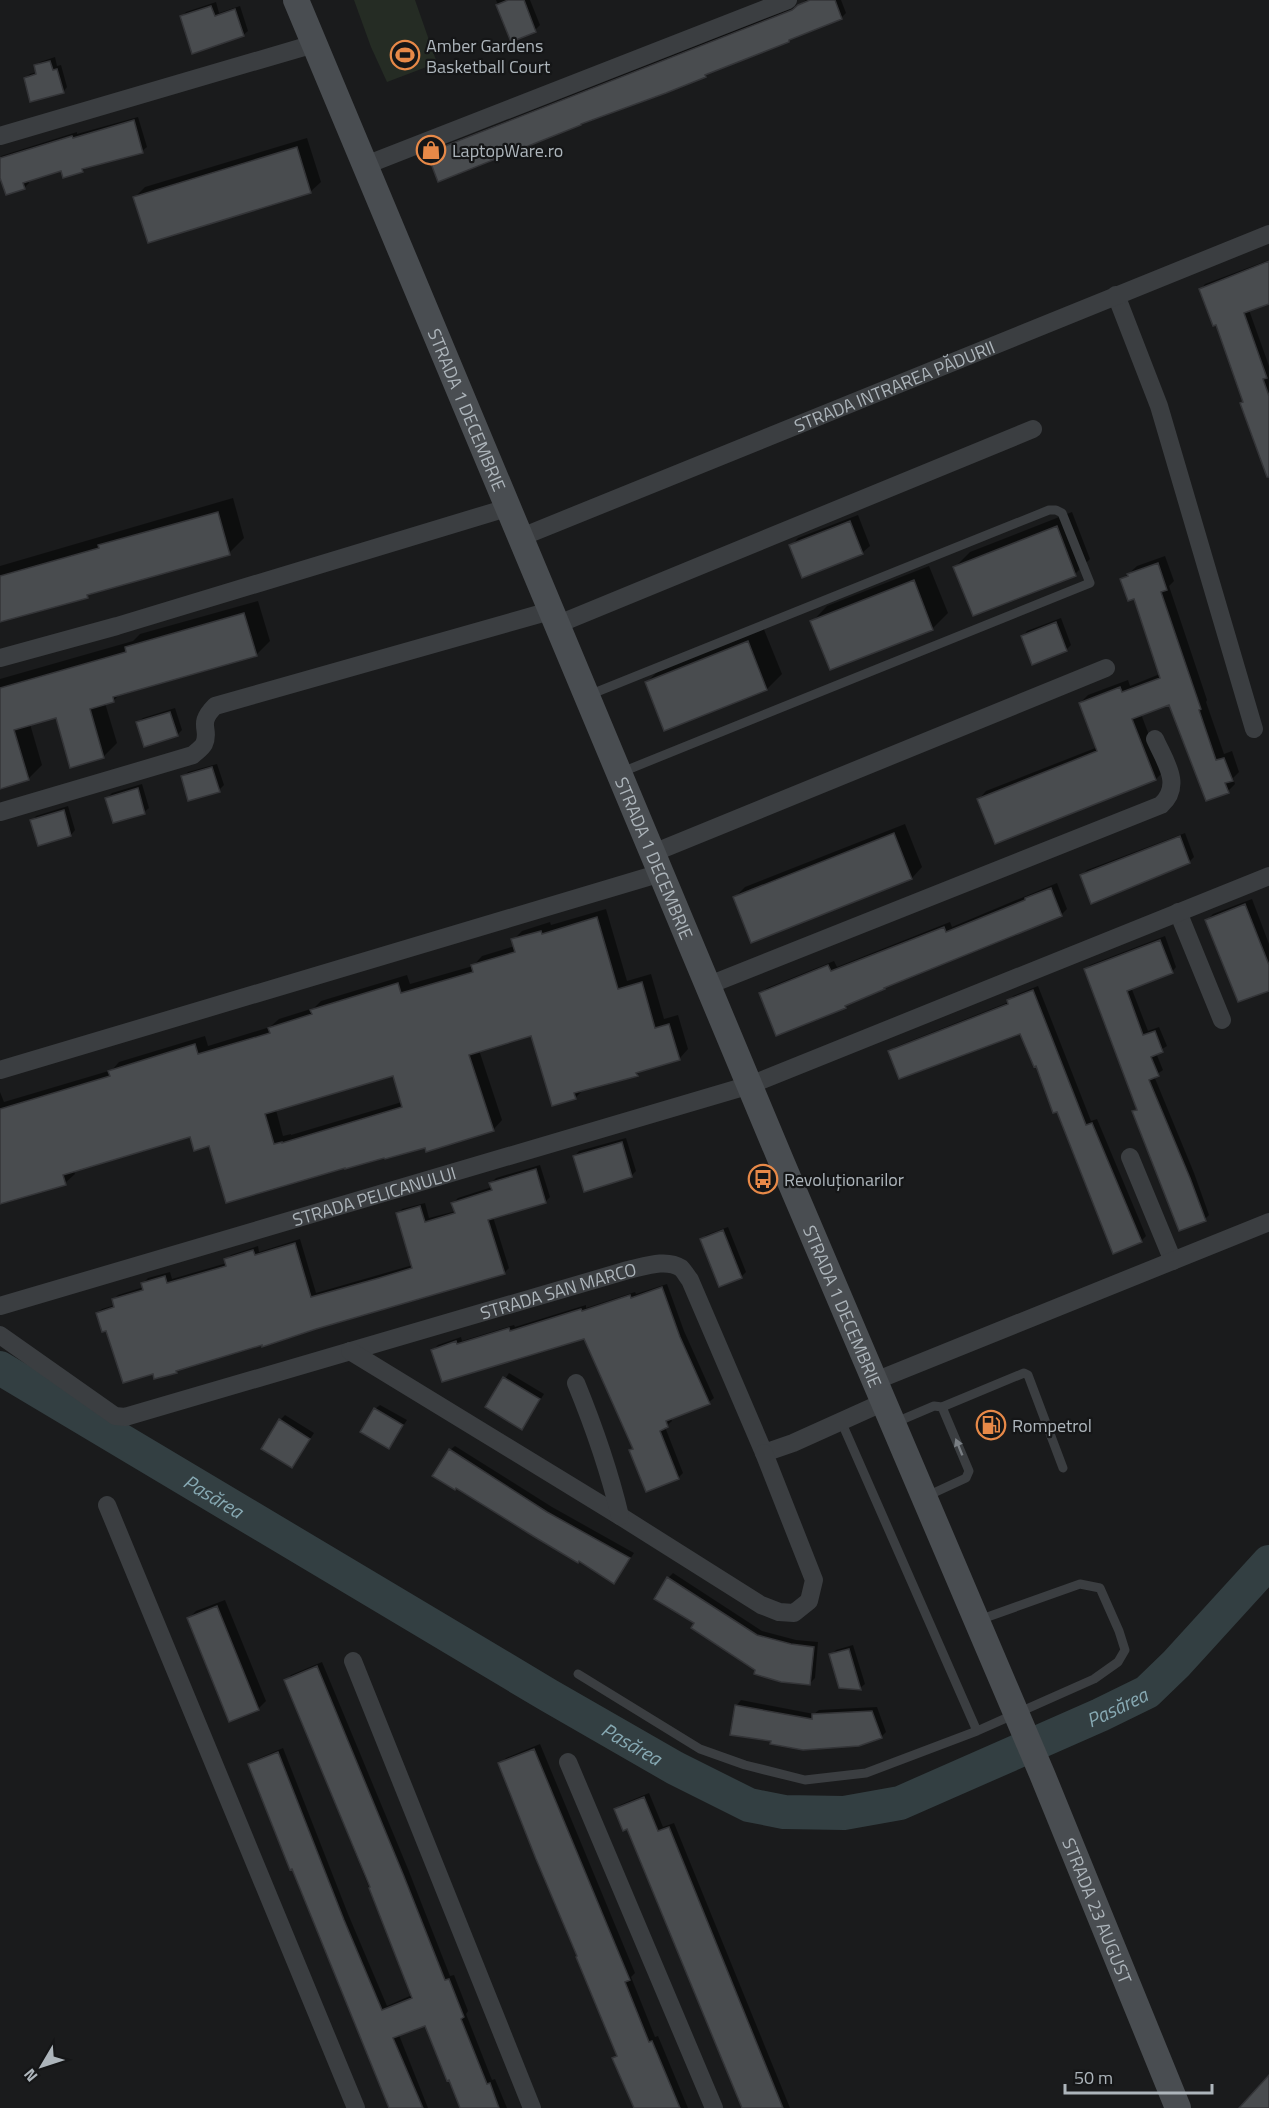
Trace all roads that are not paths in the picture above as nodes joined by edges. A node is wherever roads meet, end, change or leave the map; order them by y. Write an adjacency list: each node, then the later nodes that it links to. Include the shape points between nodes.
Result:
1 (297, 0): 3 (main road, STRADA 1 DECEMBRIE)
2 (788, 0): 5 (street)
3 (314, 44): 4 (street); 5 (main road, STRADA 1 DECEMBRIE)
4 (0, 136)
5 (366, 165): 9 (main road, STRADA 1 DECEMBRIE)
6 (1269, 234): 7 (street, STRADA INTRAREA PĂDURII)
7 (1116, 295): 10 (street, STRADA INTRAREA PĂDURII); 15 (street, via 1159,406)
8 (1033, 429): 11 (street)
9 (507, 508): 10 (main road, STRADA 1 DECEMBRIE); 12 (street)
10 (519, 538): 11 (main road, STRADA 1 DECEMBRIE)
11 (553, 618): 14 (main road, STRADA 1 DECEMBRIE); 18 (street, via 215,706 204,724 203,746 193,755)
12 (0, 658)
13 (1107, 668): 19 (street)
14 (586, 696): 17 (main road, STRADA 1 DECEMBRIE); 17 (lane, via 1049,510 1062,513 1090,583)
15 (1254, 729)
16 (1155, 739): 22 (street, via 1172,780 1169,798 1161,805)
17 (619, 773): 19 (main road, STRADA 1 DECEMBRIE)
18 (0, 812)
19 (657, 863): 22 (main road, STRADA 1 DECEMBRIE); 24 (street)
20 (1269, 876): 21 (street, STRADA PELICANULUI)
21 (1178, 912): 23 (street); 25 (street, STRADA PELICANULUI)
22 (709, 986): 25 (main road, STRADA 1 DECEMBRIE)
23 (1222, 1020)
24 (0, 1071)
25 (750, 1085): 29 (street, STRADA PELICANULUI); 33 (main road, STRADA 1 DECEMBRIE)
26 (1130, 1157): 28 (street)
27 (1269, 1222): 28 (street)
28 (1173, 1261): 33 (street)
29 (0, 1306)
30 (0, 1335): 31 (street, STRADA SAN MARCO, via 115,1416 125,1417)
31 (350, 1351): 36 (street, STRADA SAN MARCO, via 628,1270 670,1264 681,1268 690,1280); 40 (street)
32 (576, 1383): 40 (street, via 601,1444)
33 (884, 1402): 34 (lane); 35 (street); 38 (main road, STRADA 1 DECEMBRIE)
34 (942, 1407): 37 (lane, via 1023,1373 1028,1375); 38 (lane, one-way to 34, via 966,1478 969,1472)
35 (841, 1422): 36 (street); 45 (lane)
36 (764, 1453): 40 (street, STRADA SAN MARCO, via 814,1580 809,1601 794,1613 761,1605)
37 (1063, 1468)
38 (924, 1497): 41 (main road, STRADA 1 DECEMBRIE)
39 (107, 1505): 47 (street)
40 (620, 1515)
41 (976, 1621): 44 (main road, STRADA 1 DECEMBRIE); 44 (lane, via 1080,1584 1100,1588 1119,1631 1125,1650 1118,1662 1094,1679)
42 (353, 1661): 48 (street)
43 (578, 1674): 45 (lane, via 700,1749 805,1780 866,1773)
44 (1016, 1714): 45 (lane); 50 (main road, STRADA 23 AUGUST)
45 (977, 1731)
46 (568, 1762): 49 (street)
47 (356, 2108)
48 (532, 2108)
49 (714, 2108)
50 (1178, 2108)

